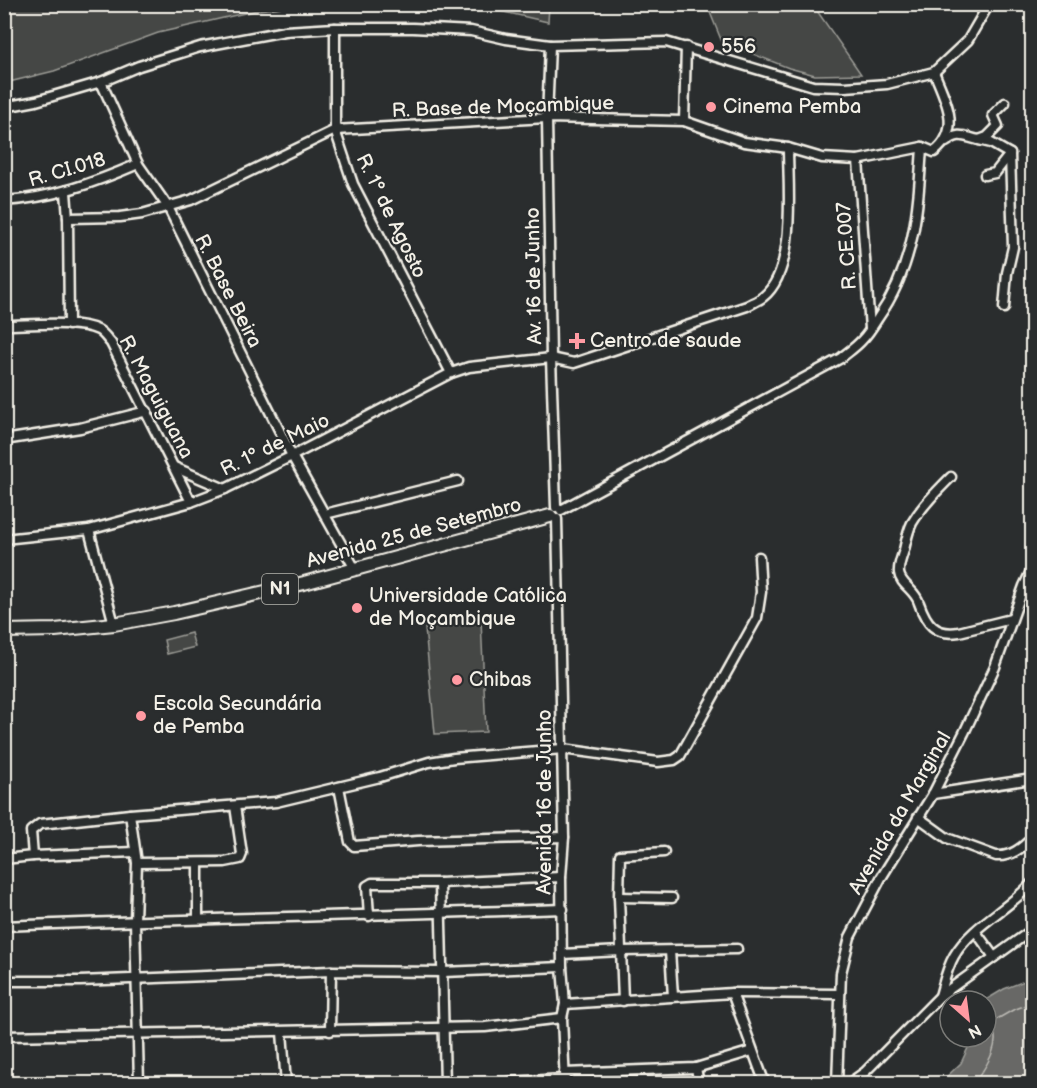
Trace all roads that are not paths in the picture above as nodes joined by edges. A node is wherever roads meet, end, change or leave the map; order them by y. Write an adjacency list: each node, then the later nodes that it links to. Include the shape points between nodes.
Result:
1 (988, 4): 5 (street, via 968,40)
2 (334, 28): 3 (street, via 471,31); 6 (street, via 285,31 200,46); 11 (street, R. 1º de Agosto)
3 (549, 45): 4 (street, via 666,42); 9 (street, Av. 16 de Junho)
4 (686, 47): 5 (street, via 813,86 887,84); 10 (street)
5 (934, 72): 13 (street, via 950,116 950,132)
6 (101, 82): 8 (street); 18 (street, R. Base Beira)
7 (1005, 103): 12 (street, via 993,115 996,129)
8 (4, 107)
9 (547, 118): 10 (street, R. Base de Moçambique); 11 (street, R. Base de Moçambique); 28 (street, Av. 16 de Junho)
10 (684, 121): 15 (street, R. Base de Moçambique, via 744,141)
11 (335, 130): 22 (street, R. Base de Moçambique, via 191,200); 29 (street, R. 1º de Agosto, via 353,184)
12 (979, 140): 13 (street, via 954,135); 16 (street)
13 (945, 142): 14 (street, R. Base de Moçambique, via 934,152)
14 (922, 147): 17 (street, R. Base de Moçambique); 27 (street, Avenida 25 de Setembro / N1, via 913,240 891,299)
15 (788, 148): 17 (street, R. Base de Moçambique, via 822,158); 28 (street, R. 1º de Maio, via 788,233 784,260 764,296 724,315 574,363)
16 (1010, 154): 19 (street, via 995,172); 24 (street, via 1013,247)
17 (858, 160): 27 (street, R. CE.007)
18 (138, 164): 20 (street, R. CI.018); 22 (street, R. Base Beira)
19 (985, 176)
20 (66, 192): 21 (street, R. CI.018); 23 (street)
21 (4, 201)
22 (168, 207): 23 (street, R. Base de Moçambique, via 120,217); 32 (street, R. Base Beira)
23 (69, 218): 26 (street)
24 (1004, 308)
25 (4, 325): 26 (street, R. Maguiguana)
26 (69, 325): 30 (street, R. Maguiguana, via 101,331)
27 (870, 329): 38 (street, Avenida 25 de Setembro / N1, via 841,358)
28 (551, 358): 29 (street, R. 1º de Maio, via 469,367); 38 (street, Av. 16 de Junho)
29 (451, 373): 32 (street, R. 1º de Maio)
30 (147, 411): 31 (street, via 80,428); 33 (street, R. Maguiguana)
31 (4, 440)
32 (292, 456): 36 (street, R. 1º de Maio); 39 (street, R. Base Beira)
33 (174, 466): 36 (street); 37 (street, R. Maguiguana)
34 (951, 477): 45 (street, via 911,524 899,566 900,578 916,594 924,616 943,632 950,634)
35 (458, 481): 39 (street)
36 (225, 489): 37 (street, R. 1º de Maio)
37 (191, 502): 40 (street, R. 1º de Maio)
38 (556, 513): 43 (highway, Avenida 25 de Setembro / N1); 48 (street, Avenida 16 de Junho)
39 (326, 514): 43 (street, R. Base Beira)
40 (89, 530): 41 (street, R. 1º de Maio); 46 (street)
41 (4, 539)
42 (759, 557): 48 (street, via 761,592 757,618 677,759 658,762)
43 (355, 569): 46 (highway, Avenida 25 de Setembro / N1)
44 (1032, 569): 45 (street, Avenida da Marginal)
45 (1011, 619): 51 (street, Avenida da Marginal, via 982,698)
46 (114, 624): 47 (highway, Avenida 25 de Setembro / N1)
47 (4, 631)
48 (562, 749): 50 (street, via 429,762); 55 (street, Avenida 16 de Junho)
49 (1032, 779): 51 (street)
50 (339, 787): 52 (street, via 276,802); 55 (street, via 354,846)
51 (933, 794): 54 (street, Avenida da Marginal)
52 (235, 806): 53 (street); 61 (street, via 241,858)
53 (130, 814): 57 (street); 59 (street, via 40,824 31,831)
54 (918, 817): 56 (street, via 947,838 996,856 1013,853); 89 (street, Avenida da Marginal, via 850,936)
55 (564, 837): 63 (street, Avenida 16 de Junho)
56 (1032, 838)
57 (135, 852): 59 (street); 62 (street)
58 (664, 852): 66 (street, via 621,853)
59 (33, 856): 60 (street)
60 (4, 859)
61 (198, 862): 62 (street); 71 (street)
62 (137, 863): 72 (street)
63 (561, 877): 65 (street); 68 (street, Avenida 16 de Junho)
64 (1032, 882): 75 (street)
65 (440, 883): 69 (street); 70 (street, via 368,884)
66 (619, 897): 67 (street); 77 (street)
67 (672, 898)
68 (563, 909): 69 (street); 79 (street, Avenida 16 de Junho)
69 (441, 914): 70 (street); 83 (street)
70 (369, 916): 71 (street)
71 (198, 918): 72 (street)
72 (135, 920): 73 (street); 84 (street)
73 (4, 926)
74 (1032, 930): 80 (street)
75 (976, 932): 80 (street); 86 (street, via 955,954)
76 (737, 950): 78 (street)
77 (621, 951): 78 (street); 79 (street); 92 (street)
78 (670, 951): 90 (street)
79 (562, 954): 81 (street, Avenida 16 de Junho)
80 (994, 957): 87 (street)
81 (562, 967): 83 (street); 93 (street, Avenida 16 de Junho)
82 (331, 971): 83 (street); 84 (street); 96 (street)
83 (443, 972): 95 (street)
84 (137, 980): 85 (street); 98 (street)
85 (4, 981)
86 (942, 989)
87 (950, 989)
88 (732, 993): 89 (street); 90 (street); 100 (street)
89 (839, 994): 109 (street, Avenida da Marginal)
90 (673, 996): 92 (street)
91 (938, 998): 110 (street, via 865,1072)
92 (623, 1001): 93 (street)
93 (565, 1004): 94 (street, Avenida 16 de Junho)
94 (562, 1018): 95 (street, via 485,1027); 102 (street, Avenida 16 de Junho)
95 (443, 1027): 96 (street); 106 (street)
96 (330, 1031): 97 (street)
97 (282, 1032): 98 (street); 104 (street)
98 (139, 1034): 99 (street); 103 (street)
99 (4, 1036)
100 (752, 1051): 101 (street); 108 (street)
101 (696, 1068): 102 (street); 107 (street)
102 (564, 1078): 106 (street)
103 (139, 1083)
104 (286, 1083)
105 (385, 1083): 106 (street)
106 (445, 1083)
107 (699, 1083)
108 (765, 1083)
109 (837, 1083)
110 (848, 1083)

